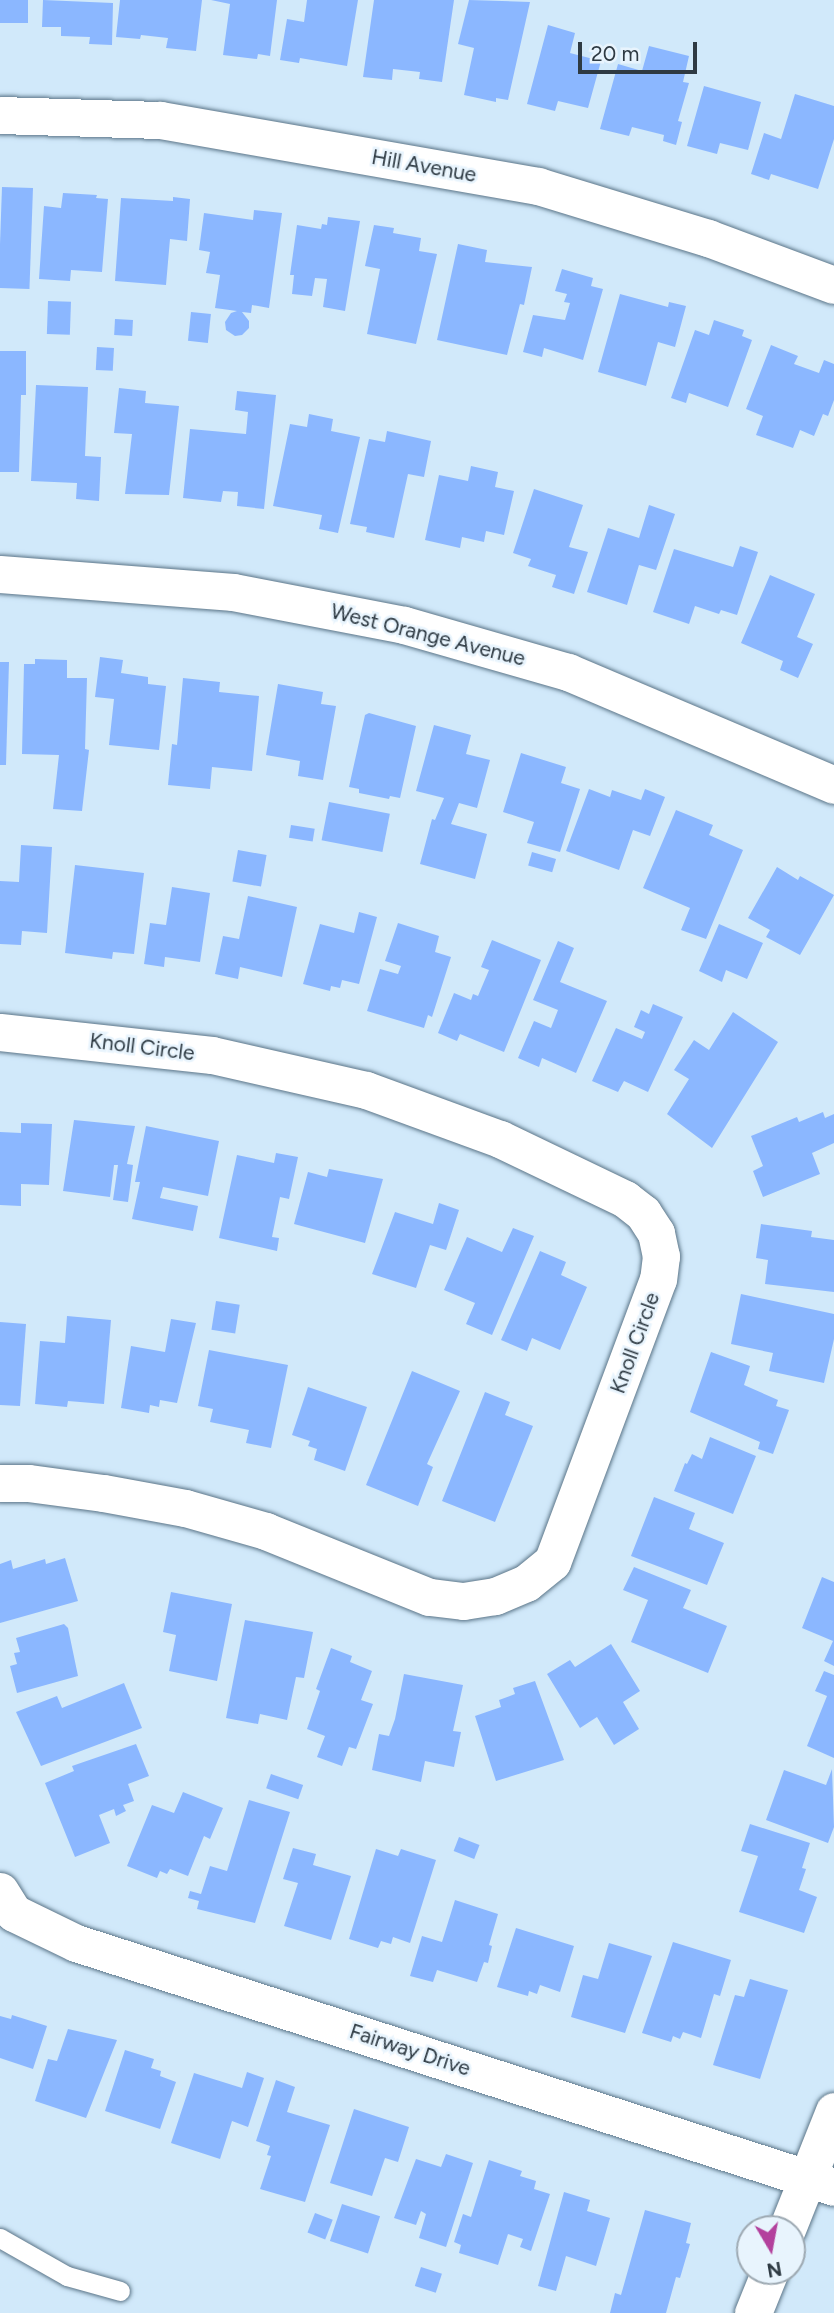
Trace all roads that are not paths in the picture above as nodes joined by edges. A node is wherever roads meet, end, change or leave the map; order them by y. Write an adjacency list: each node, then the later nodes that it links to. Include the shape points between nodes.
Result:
1 (0, 115): 2 (street, Hill Avenue, via 160,120 538,186 708,238)
2 (834, 285)
3 (0, 574): 4 (street, West Orange Avenue, via 233,592 404,625 568,672)
4 (834, 785)
5 (0, 1032): 6 (street, Knoll Circle, via 212,1055 366,1090 499,1139 625,1199 650,1223 661,1256 658,1279 552,1562 526,1583 495,1596 463,1601 429,1597 266,1531 186,1508 91,1491)
6 (0, 1483)
7 (0, 1891): 9 (street, Fairway Drive, via 14,1913 76,1943)
8 (834, 2110): 9 (street)
9 (821, 2183): 10 (street)
10 (798, 2215)
11 (0, 2238): 13 (lane, via 67,2277)
12 (764, 2285): 14 (street)
13 (120, 2291)
14 (753, 2313)

